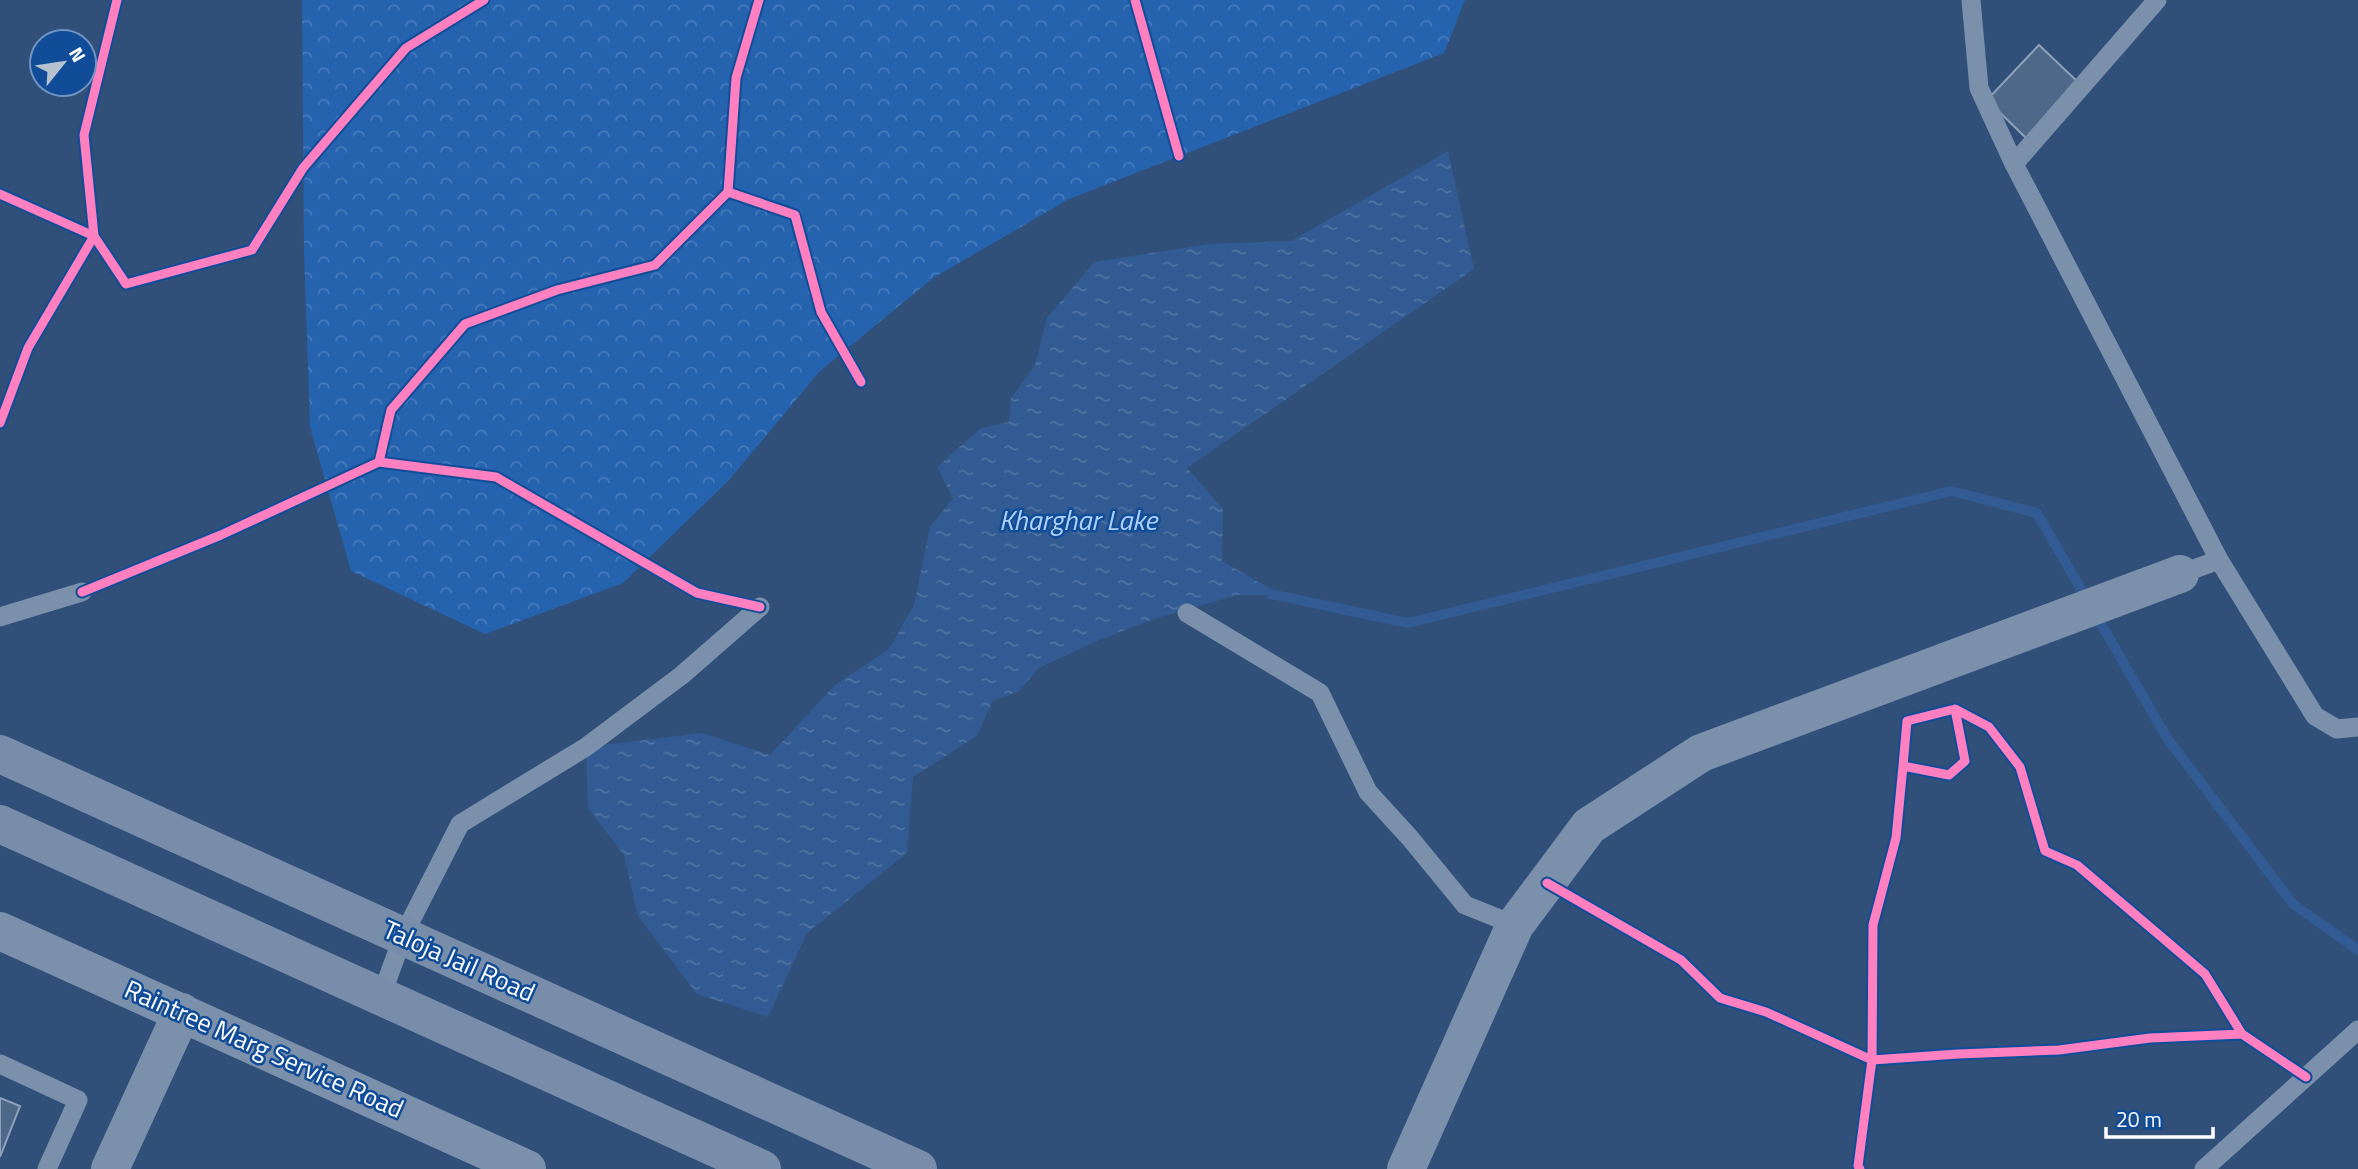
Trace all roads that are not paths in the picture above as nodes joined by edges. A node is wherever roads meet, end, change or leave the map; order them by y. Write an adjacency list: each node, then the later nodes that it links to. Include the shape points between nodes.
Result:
1 (1970, 0): 3 (lane, via 1979,89)
2 (2157, 0): 3 (lane)
3 (2014, 164): 4 (lane)
4 (2219, 560): 5 (lane); 10 (lane, via 2315,716 2337,729)
5 (2180, 574): 13 (street, via 1700,753 1589,826)
6 (82, 592): 9 (lane)
7 (760, 607): 15 (lane, via 682,675 586,747 460,824)
8 (1186, 613): 13 (lane, via 1320,693 1368,792 1465,905)
9 (0, 617)
10 (2358, 727)
11 (0, 754): 15 (main road, Taloja Jail Road)
12 (0, 824): 16 (main road)
13 (1515, 925): 25 (street)
14 (0, 931): 17 (street, Raintree Marg Service Road)
15 (403, 936): 16 (lane); 24 (main road, Taloja Jail Road)
16 (381, 997): 23 (main road)
17 (182, 1012): 21 (street); 22 (street, Raintree Marg Service Road)
18 (2358, 1030): 26 (lane)
19 (0, 1064): 20 (lane, via 78,1100)
20 (47, 1169)
21 (110, 1169)
22 (527, 1169)
23 (762, 1169)
24 (918, 1169)
25 (1406, 1169)
26 (2204, 1169)

